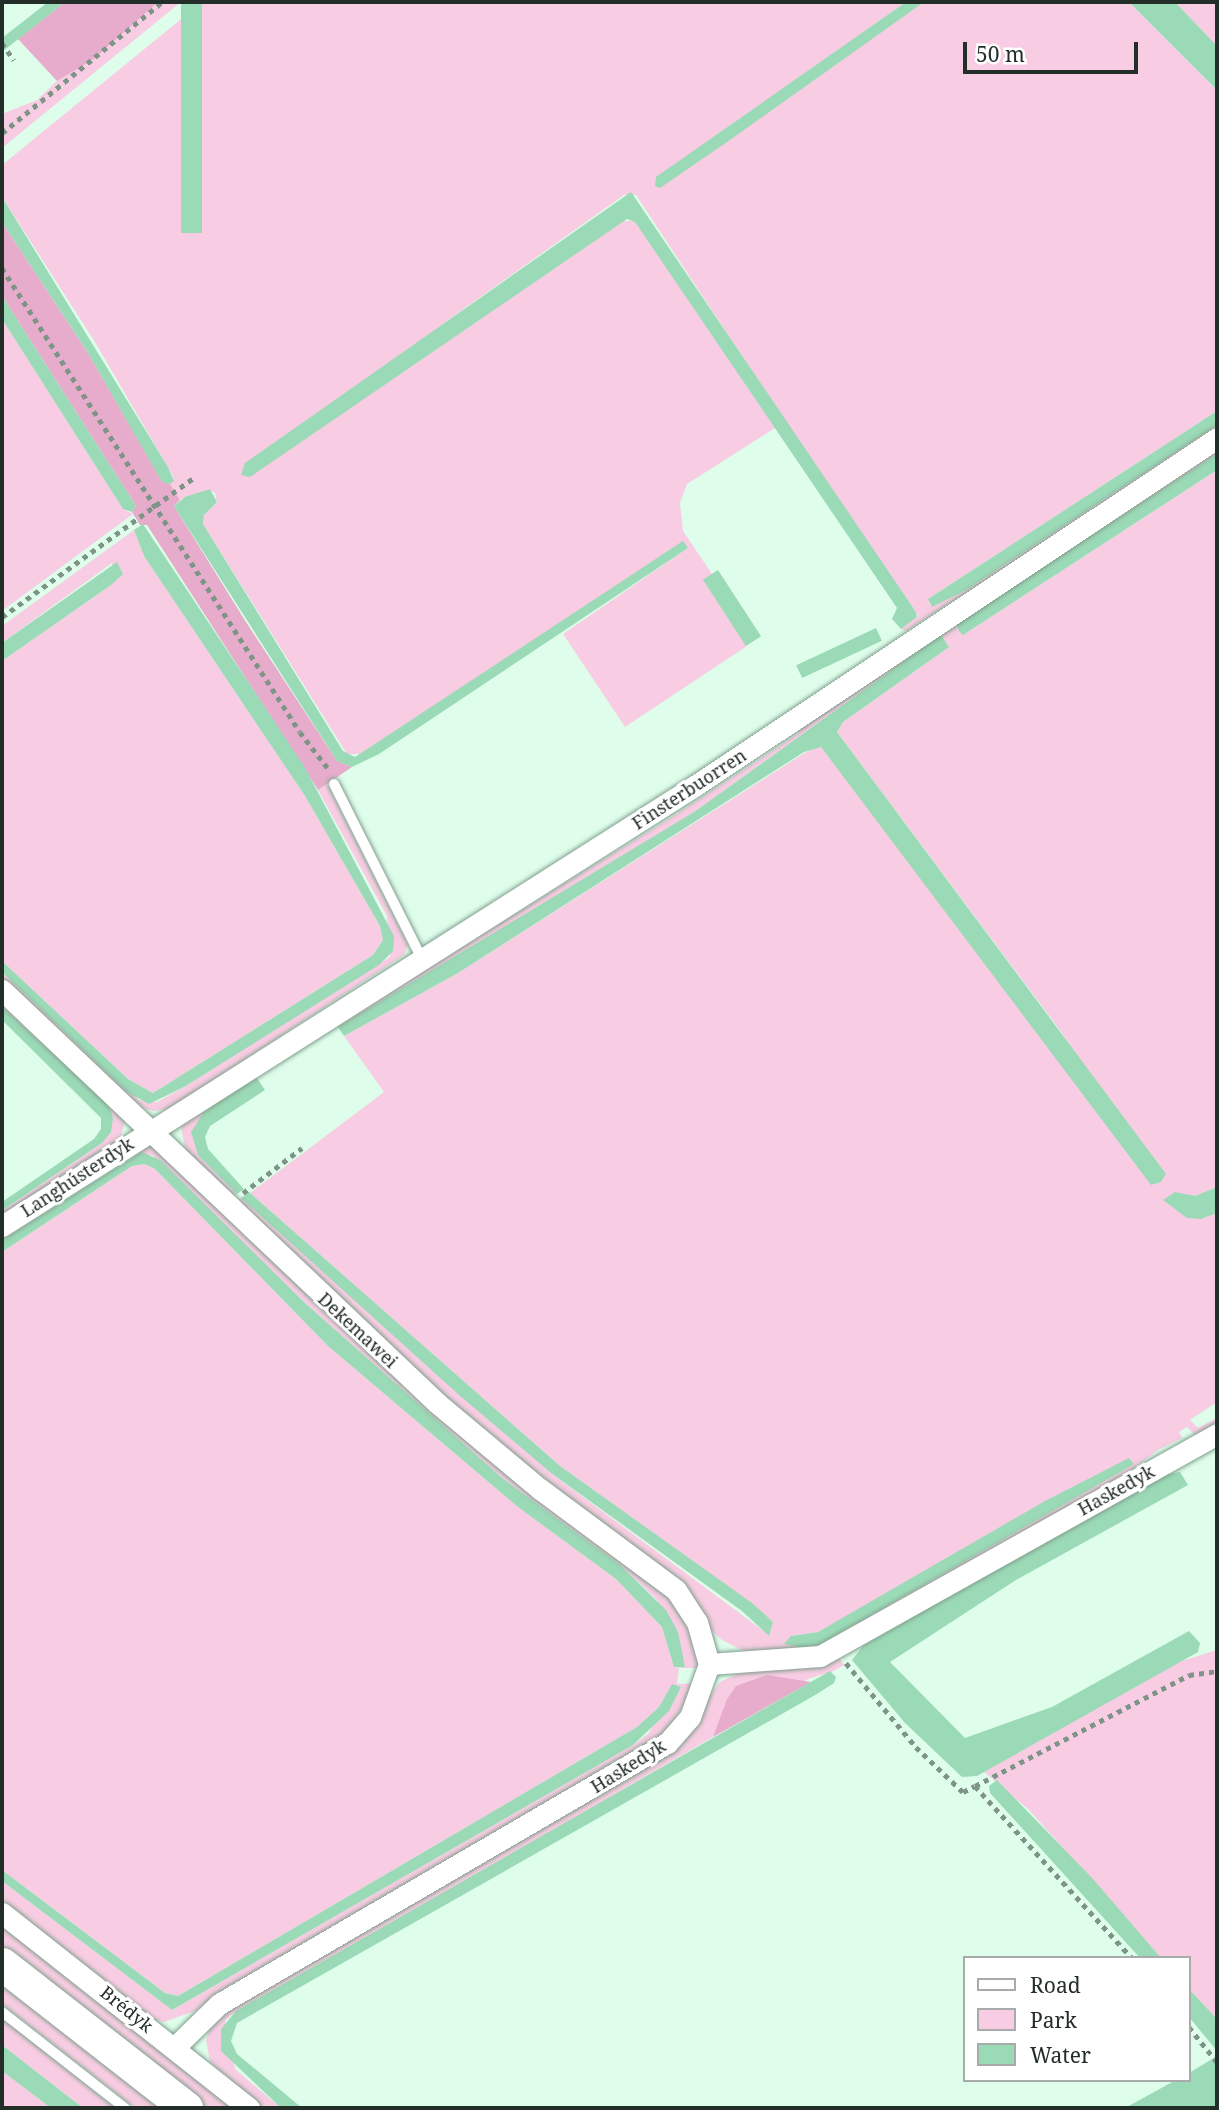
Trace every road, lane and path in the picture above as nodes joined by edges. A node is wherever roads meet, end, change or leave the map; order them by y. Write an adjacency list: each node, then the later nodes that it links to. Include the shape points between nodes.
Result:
1 (162, 2): 4 (path)
2 (2, 43): 3 (path)
3 (12, 57)
4 (2, 133)
5 (2, 268): 8 (path)
6 (1217, 438): 11 (street, Finsterbuorren, via 696,785)
7 (193, 478): 8 (path)
8 (157, 504): 9 (path); 10 (path)
9 (2, 617)
10 (334, 784): 11 (lane)
11 (421, 957): 13 (street, Finsterbuorren)
12 (2, 990): 13 (street, Dekemawei)
13 (152, 1128): 16 (street, Langhústerdyk); 19 (street, Dekemawei, via 295,1271 436,1402 540,1489 676,1590 697,1622)
14 (302, 1148): 15 (path)
15 (239, 1196)
16 (2, 1226)
17 (1217, 1434): 18 (street, Haskedyk)
18 (835, 1649): 19 (street, Haskedyk, via 804,1661); 21 (path, via 916,1747 963,1792)
19 (709, 1664): 27 (street, Haskedyk, via 690,1717 667,1743 219,2004)
20 (1217, 1671): 21 (path, via 1189,1675)
21 (975, 1786): 23 (path)
22 (2, 1913): 27 (street, Brédyk)
23 (1130, 1956)
24 (2, 1964): 30 (main road)
25 (2, 2011): 29 (lane)
26 (1191, 2029): 28 (path)
27 (174, 2047): 31 (street, Brédyk)
28 (1216, 2060)
29 (125, 2108)
30 (186, 2108)
31 (249, 2108)

